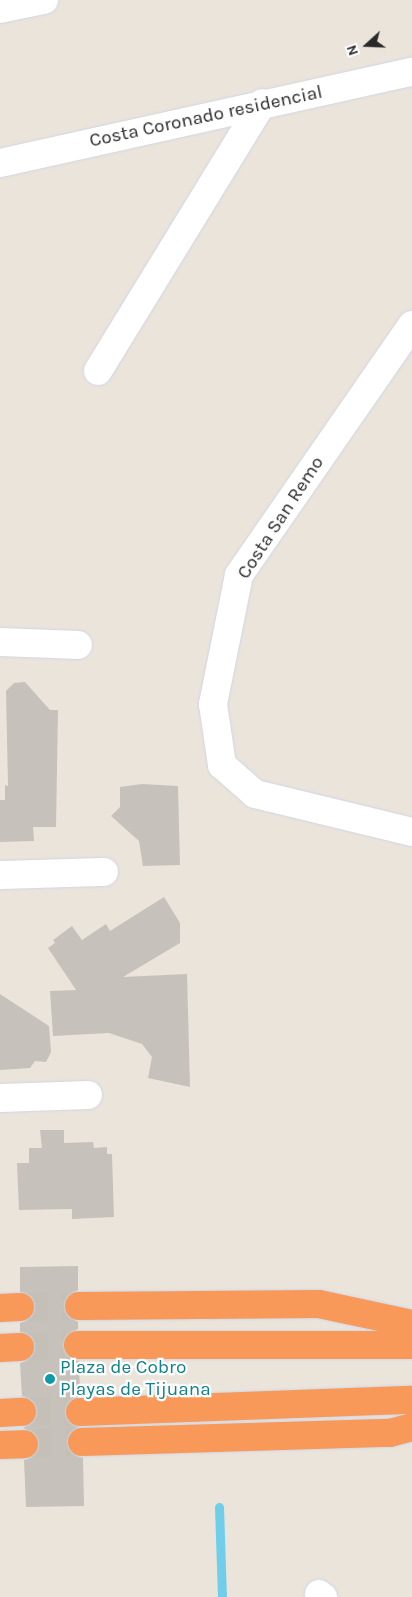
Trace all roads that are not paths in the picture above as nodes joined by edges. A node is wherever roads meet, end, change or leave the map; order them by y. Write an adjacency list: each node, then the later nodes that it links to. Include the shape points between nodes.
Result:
1 (44, 0): 2 (street)
2 (0, 9)
3 (412, 72): 4 (street, Costa Coronado residencial)
4 (262, 103): 5 (street, Costa Coronado residencial); 8 (street)
5 (0, 162)
6 (412, 325): 7 (street, Costa San Remo)
7 (400, 359): 11 (street, Costa San Remo, via 239,575 213,704 222,765 255,794)
8 (98, 371)
9 (0, 642): 10 (street)
10 (78, 645)
11 (412, 832)
12 (104, 872): 13 (street)
13 (0, 875)
14 (88, 1095): 15 (street)
15 (0, 1098)
16 (79, 1306): 17 (highway, via 319,1304)
17 (412, 1324)
18 (412, 1344): 19 (highway)
19 (78, 1345)
20 (412, 1400): 21 (highway)
21 (80, 1412)
22 (412, 1427): 23 (highway, via 390,1433)
23 (82, 1442)

